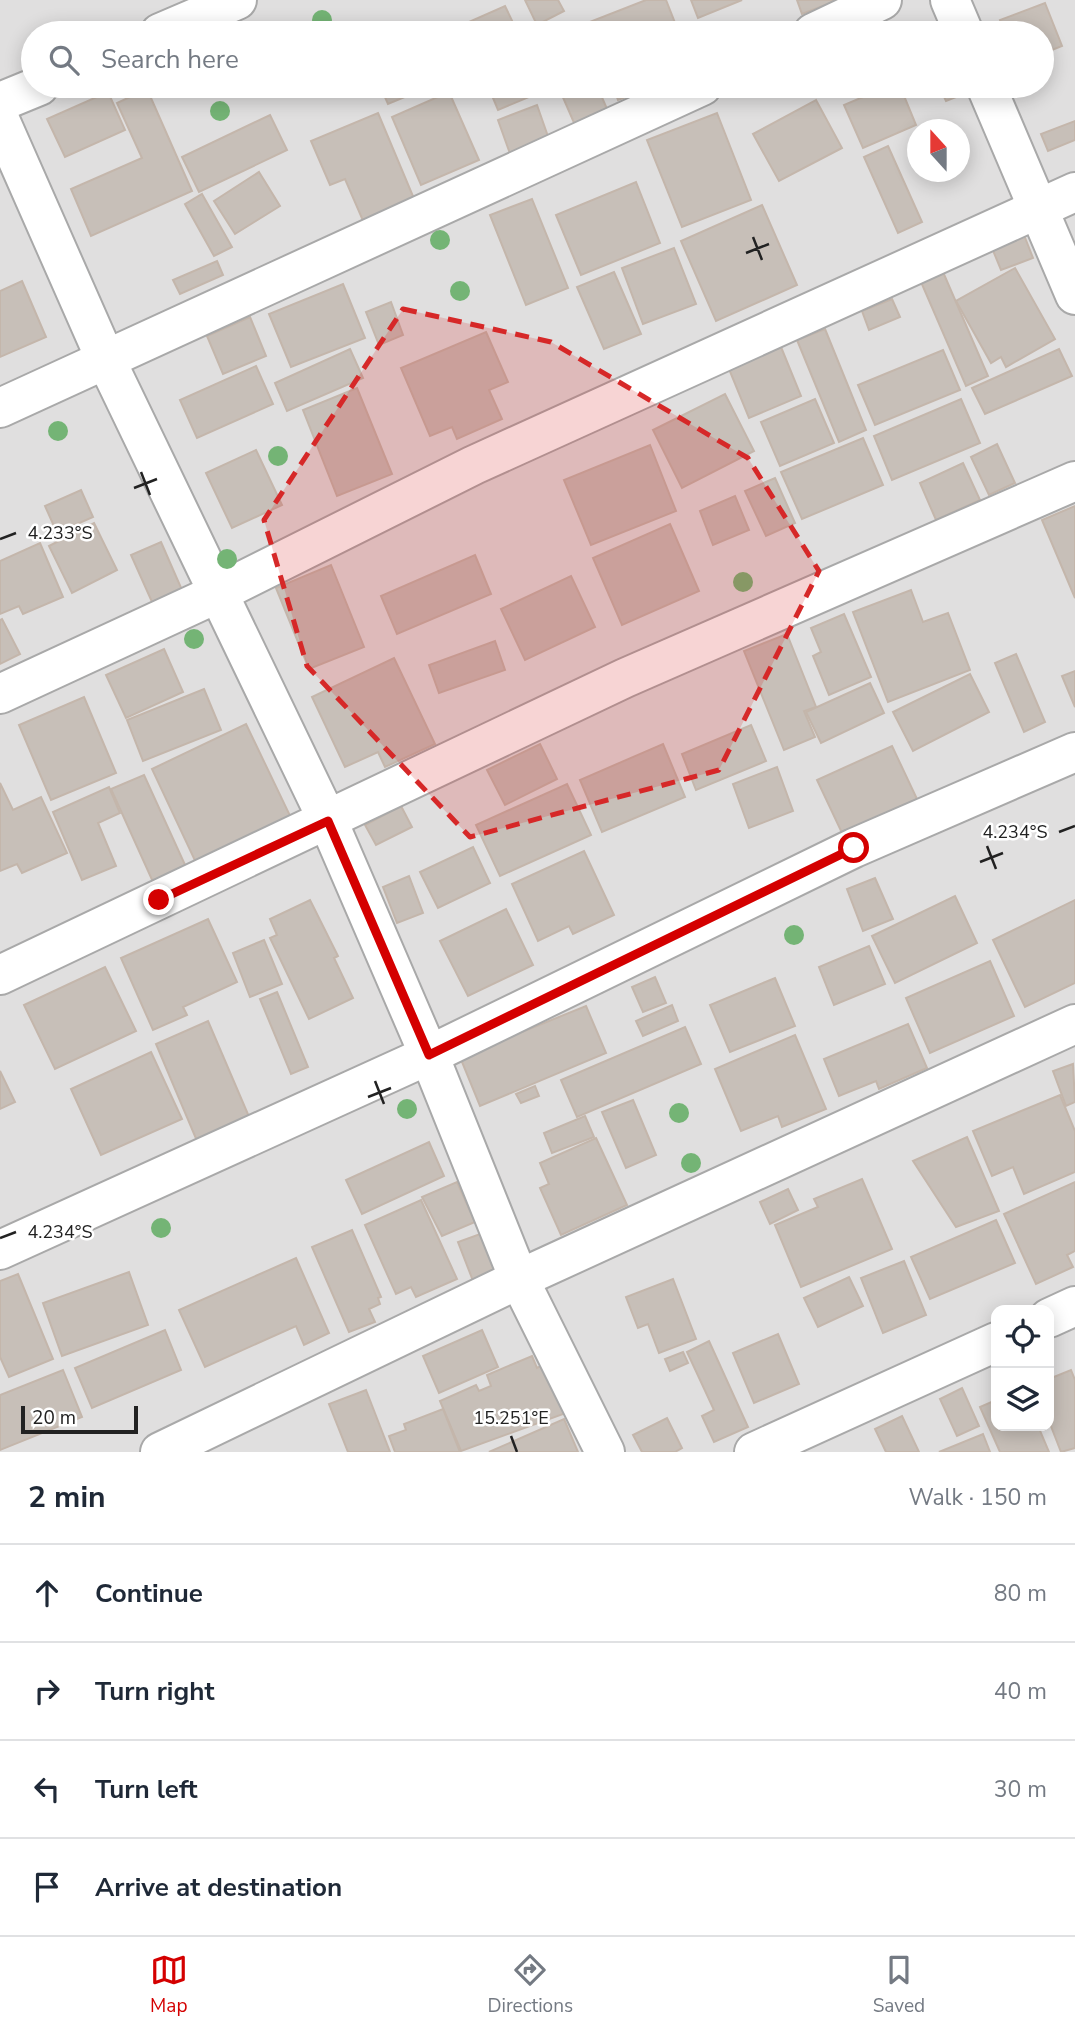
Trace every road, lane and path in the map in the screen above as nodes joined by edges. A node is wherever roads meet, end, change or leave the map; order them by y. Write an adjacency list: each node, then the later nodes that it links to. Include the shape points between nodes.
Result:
1 (237, 0): 4 (street)
2 (883, 0): 5 (street)
3 (950, 0): 6 (street)
4 (188, 21)
5 (838, 21)
6 (959, 21)
7 (21, 94): 10 (street)
8 (677, 98): 15 (street)
9 (991, 98): 13 (street)
10 (0, 103)
11 (0, 120): 15 (street)
12 (1075, 192): 13 (street)
13 (1038, 211): 14 (street); 18 (street, via 474,465)
14 (1075, 295)
15 (105, 358): 16 (street); 18 (street)
16 (0, 408)
17 (1075, 481): 21 (street, via 625,678)
18 (216, 594): 19 (street); 21 (street)
19 (0, 694)
20 (1075, 752): 24 (street, via 854,848)
21 (328, 821): 22 (street); 24 (street)
22 (0, 975)
23 (1075, 1024): 26 (street)
24 (429, 1055): 25 (street); 26 (street)
25 (0, 1251)
26 (519, 1279): 30 (street); 31 (street)
27 (1075, 1306): 28 (street)
28 (1054, 1316)
29 (991, 1344): 32 (street)
30 (160, 1452)
31 (605, 1452)
32 (754, 1452)

